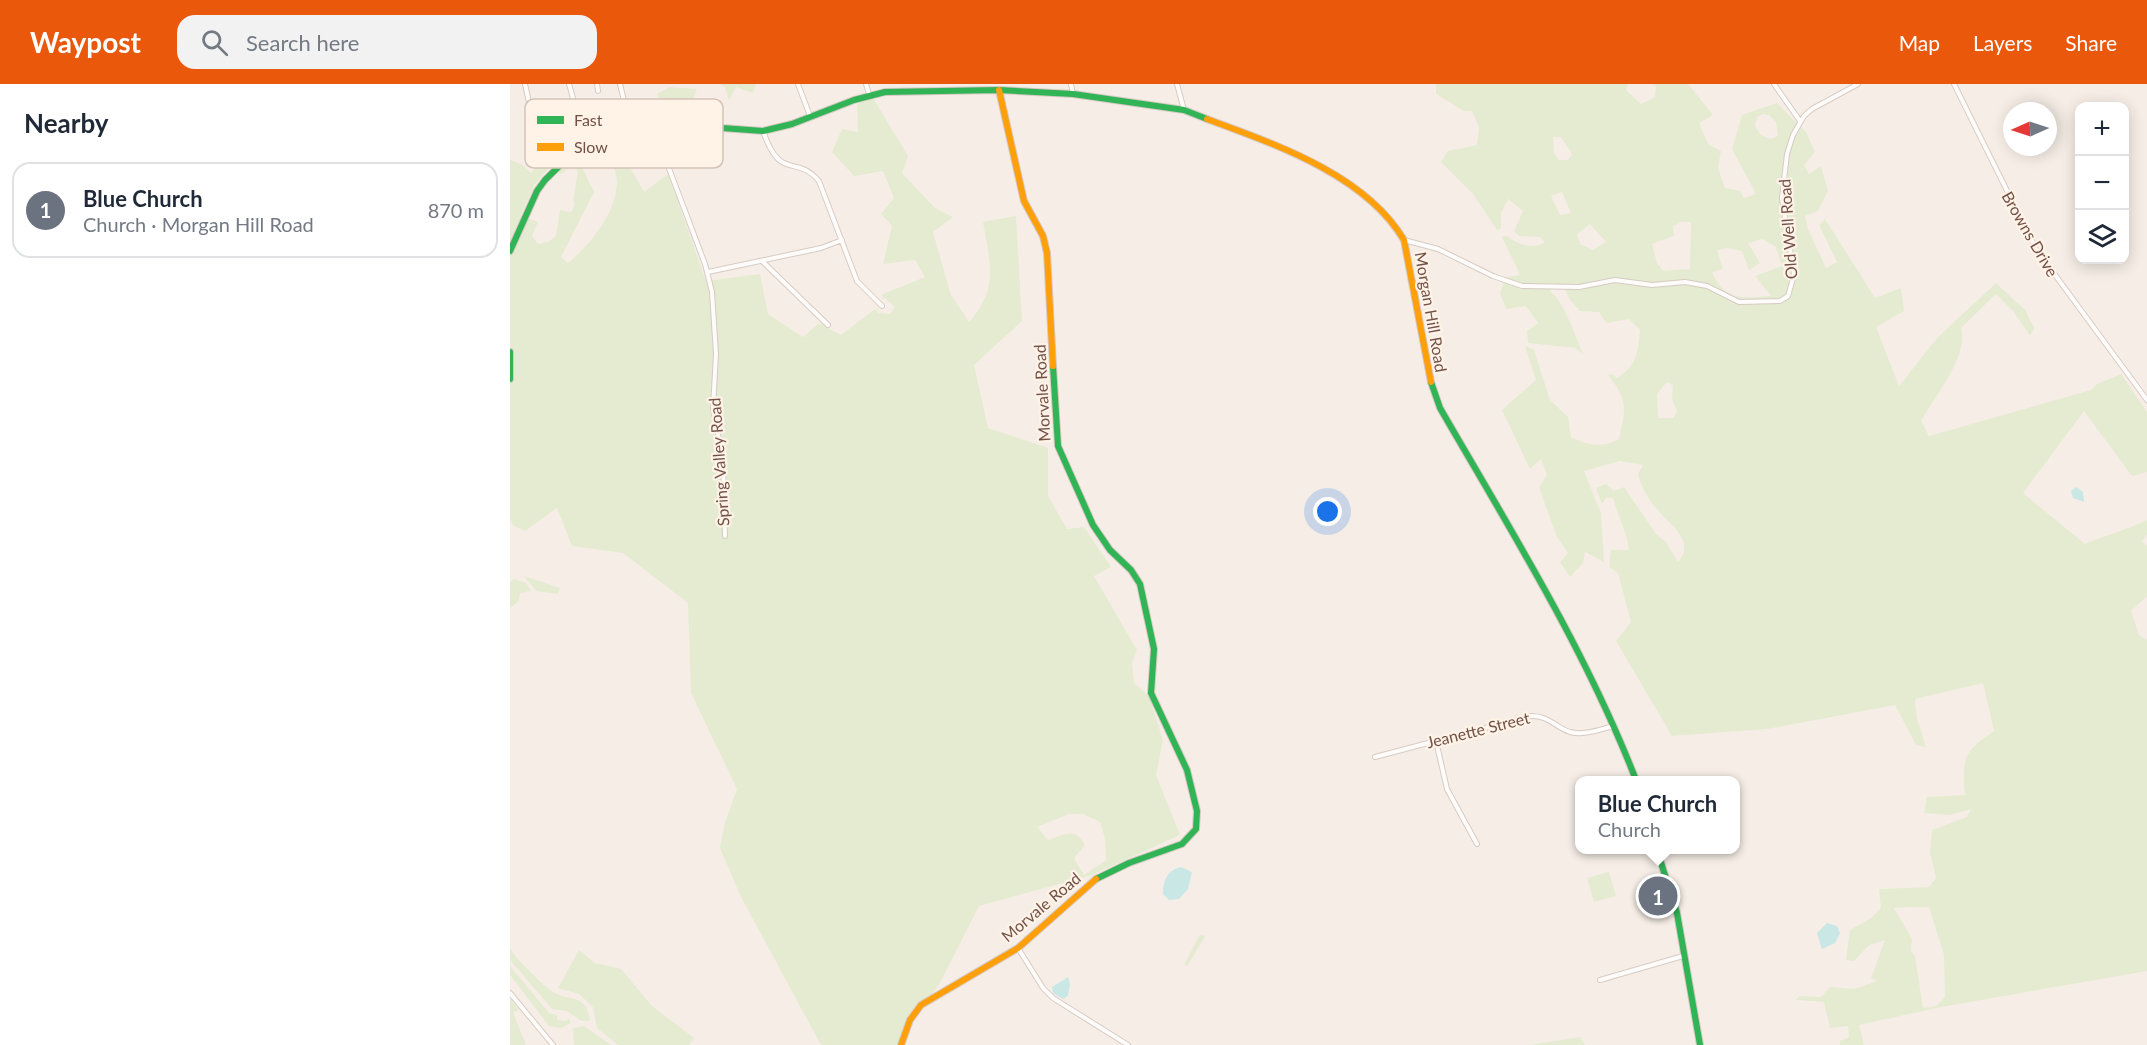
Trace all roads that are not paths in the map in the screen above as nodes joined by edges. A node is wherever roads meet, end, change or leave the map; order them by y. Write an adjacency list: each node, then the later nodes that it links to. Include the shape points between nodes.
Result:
1 (525, 84): 17 (street)
2 (570, 84): 16 (street)
3 (597, 84): 13 (street)
4 (620, 84): 18 (street)
5 (798, 84): 20 (street)
6 (866, 84): 14 (street)
7 (1071, 84): 15 (street)
8 (1177, 84): 19 (street)
9 (1774, 84): 21 (street)
10 (1858, 84): 21 (street, via 1812,109)
11 (1954, 84): 35 (street, Browns Drive, via 2036,249)
12 (999, 90): 14 (main road, Morgan Hill Road); 15 (main road, Morgan Hill Road); 43 (main road, Morvale Road, via 1024,201 1043,236 1047,253 1058,446 1093,525 1140,584 1154,649 1152,697 1182,758 1198,819 1193,835 1182,844 1128,862 1094,881)
13 (598, 91)
14 (869, 94): 20 (main road, Morgan Hill Road)
15 (1073, 94): 19 (main road, Morgan Hill Road)
16 (573, 98)
17 (528, 99)
18 (624, 99)
19 (1184, 110): 27 (main road, Morgan Hill Road, via 1314,162 1372,203)
20 (810, 116): 23 (main road, Morgan Hill Road)
21 (1800, 121): 27 (street, Old Well Road, via 1787,154 1783,180 1786,236 1794,275 1788,296 1780,302 1739,302 1707,286 1685,282 1652,285 1615,280 1579,287 1522,286 1438,249)
22 (723, 126): 23 (main road, Morgan Hill Road)
23 (763, 131): 26 (street, via 770,153 777,160 808,172 819,181)
24 (558, 168): 28 (main road, via 543,182)
25 (669, 168): 30 (street, Spring Valley Road)
26 (842, 240): 29 (street); 31 (street, via 860,285)
27 (1404, 240): 37 (main road, Morgan Hill Road, via 1427,368 1440,408 1545,588)
28 (510, 251)
29 (761, 261): 30 (street); 32 (street)
30 (708, 272): 36 (street, Spring Valley Road, via 716,350 713,408 723,461)
31 (882, 306)
32 (828, 325)
33 (510, 352): 34 (main road)
34 (510, 379)
35 (2147, 400)
36 (725, 536)
37 (1614, 726): 38 (street, Jeanette Street, via 1569,732 1541,715); 40 (main road, Morgan Hill Road)
38 (1436, 741): 39 (street, Jeanette Street); 41 (street, via 1447,789)
39 (1375, 757)
40 (1634, 776)
41 (1477, 844)
42 (1659, 854): 44 (main road, via 1676,907)
43 (1018, 948): 48 (main road, Morvale Road, via 916,1008); 49 (street, via 1053,998)
44 (1683, 956): 45 (street); 50 (main road)
45 (1600, 980)
46 (510, 993): 47 (street)
47 (553, 1045)
48 (901, 1045)
49 (1128, 1045)
50 (1700, 1045)

